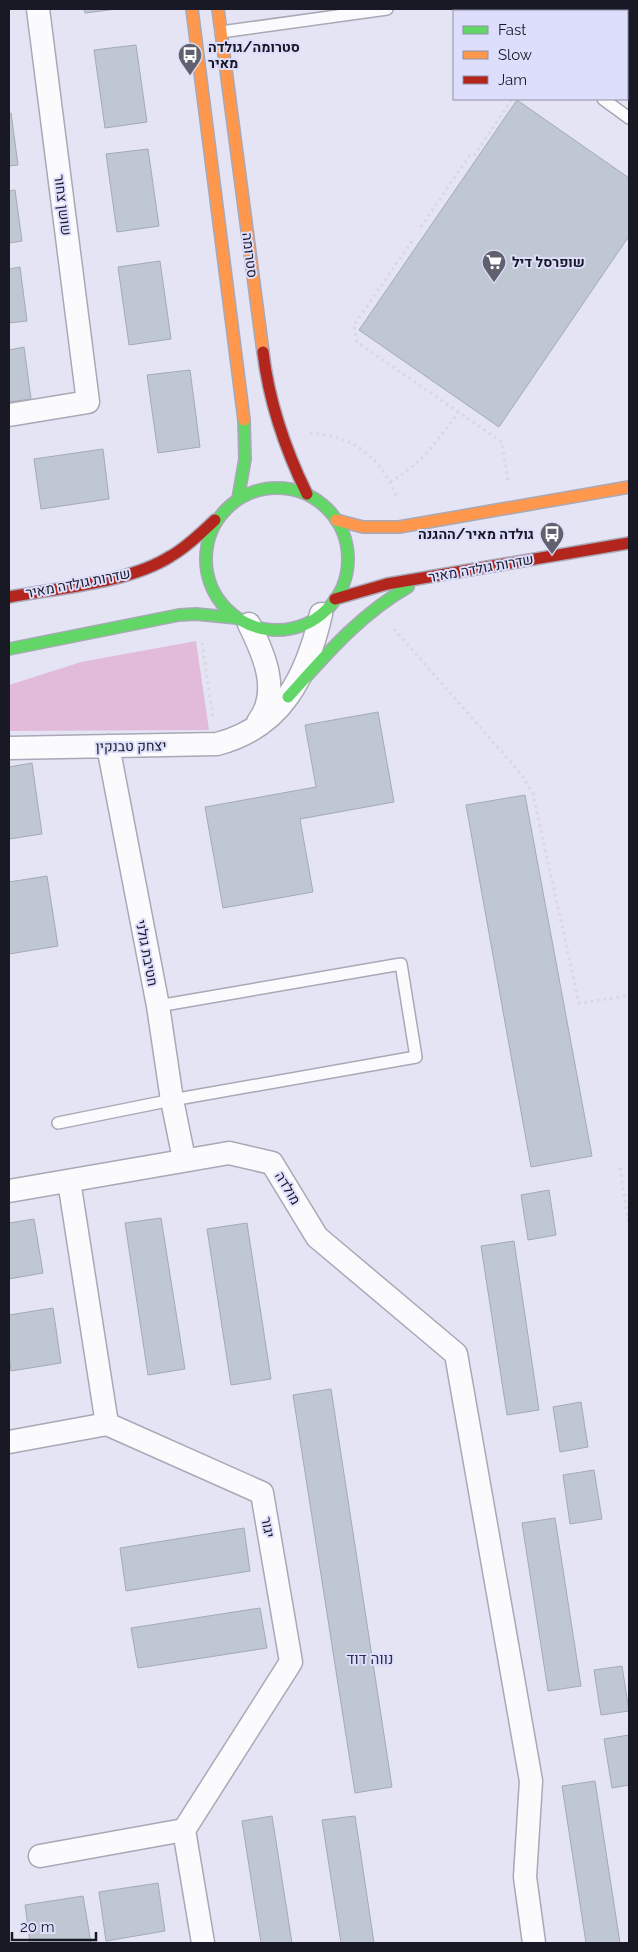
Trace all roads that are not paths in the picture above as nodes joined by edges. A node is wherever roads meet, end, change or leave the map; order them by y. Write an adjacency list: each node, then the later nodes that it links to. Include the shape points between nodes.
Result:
1 (38, 9): 8 (street, שושן צחור, via 88,402)
2 (192, 9): 11 (main road, סטרומה, via 244,419 246,458)
3 (218, 9): 5 (main road, סטרומה)
4 (387, 9): 5 (lane)
5 (221, 32): 10 (main road, סטרומה, via 267,384 286,450)
6 (604, 100): 7 (lane)
7 (629, 118)
8 (9, 415)
9 (629, 487): 13 (main road, via 399,526 363,526)
10 (307, 494): 11 (main road, via 277,487 257,490); 13 (main road)
11 (238, 499): 12 (main road)
12 (220, 515): 16 (main road, שדרות גולדה מאיר, via 180,550 150,566); 18 (main road, via 209,536 207,570 214,592 225,608)
13 (336, 520): 17 (main road, via 345,542 347,566 345,577)
14 (629, 543): 15 (main road, שדרות גולדה מאיר)
15 (440, 574): 17 (main road, שדרות גולדה מאיר, via 369,588); 20 (main road, via 375,607 344,635)
16 (9, 597)
17 (328, 607): 18 (main road, via 305,624 287,629 268,629); 20 (street, יצחק טבנקין, via 306,666)
18 (243, 621): 19 (main road, via 196,614 179,616); 21 (street, יצחק טבנקין, via 264,656 270,684 266,710)
19 (9, 649)
20 (288, 696): 21 (street, יצחק טבנקין)
21 (251, 730): 22 (street, יצחק טבנקין, via 217,744)
22 (108, 746): 23 (street, יצחק טבנקין); 24 (street, חטיבת גולני)
23 (9, 748)
24 (158, 1006): 25 (street, חטיבת גולני); 25 (lane, via 401,964 416,1057)
25 (172, 1100): 26 (lane); 27 (street, חטיבת גולני)
26 (58, 1123)
27 (184, 1159): 28 (street, מולדה); 35 (street, מולדה, via 229,1152 272,1163 317,1237 456,1354 531,1781 525,1877)
28 (69, 1181): 29 (street, מולדה); 30 (street)
29 (9, 1191)
30 (107, 1424): 31 (street); 32 (street, יגור, via 262,1493 291,1662)
31 (9, 1442)
32 (184, 1830): 33 (street); 34 (street)
33 (40, 1856)
34 (203, 1943)
35 (534, 1943)

